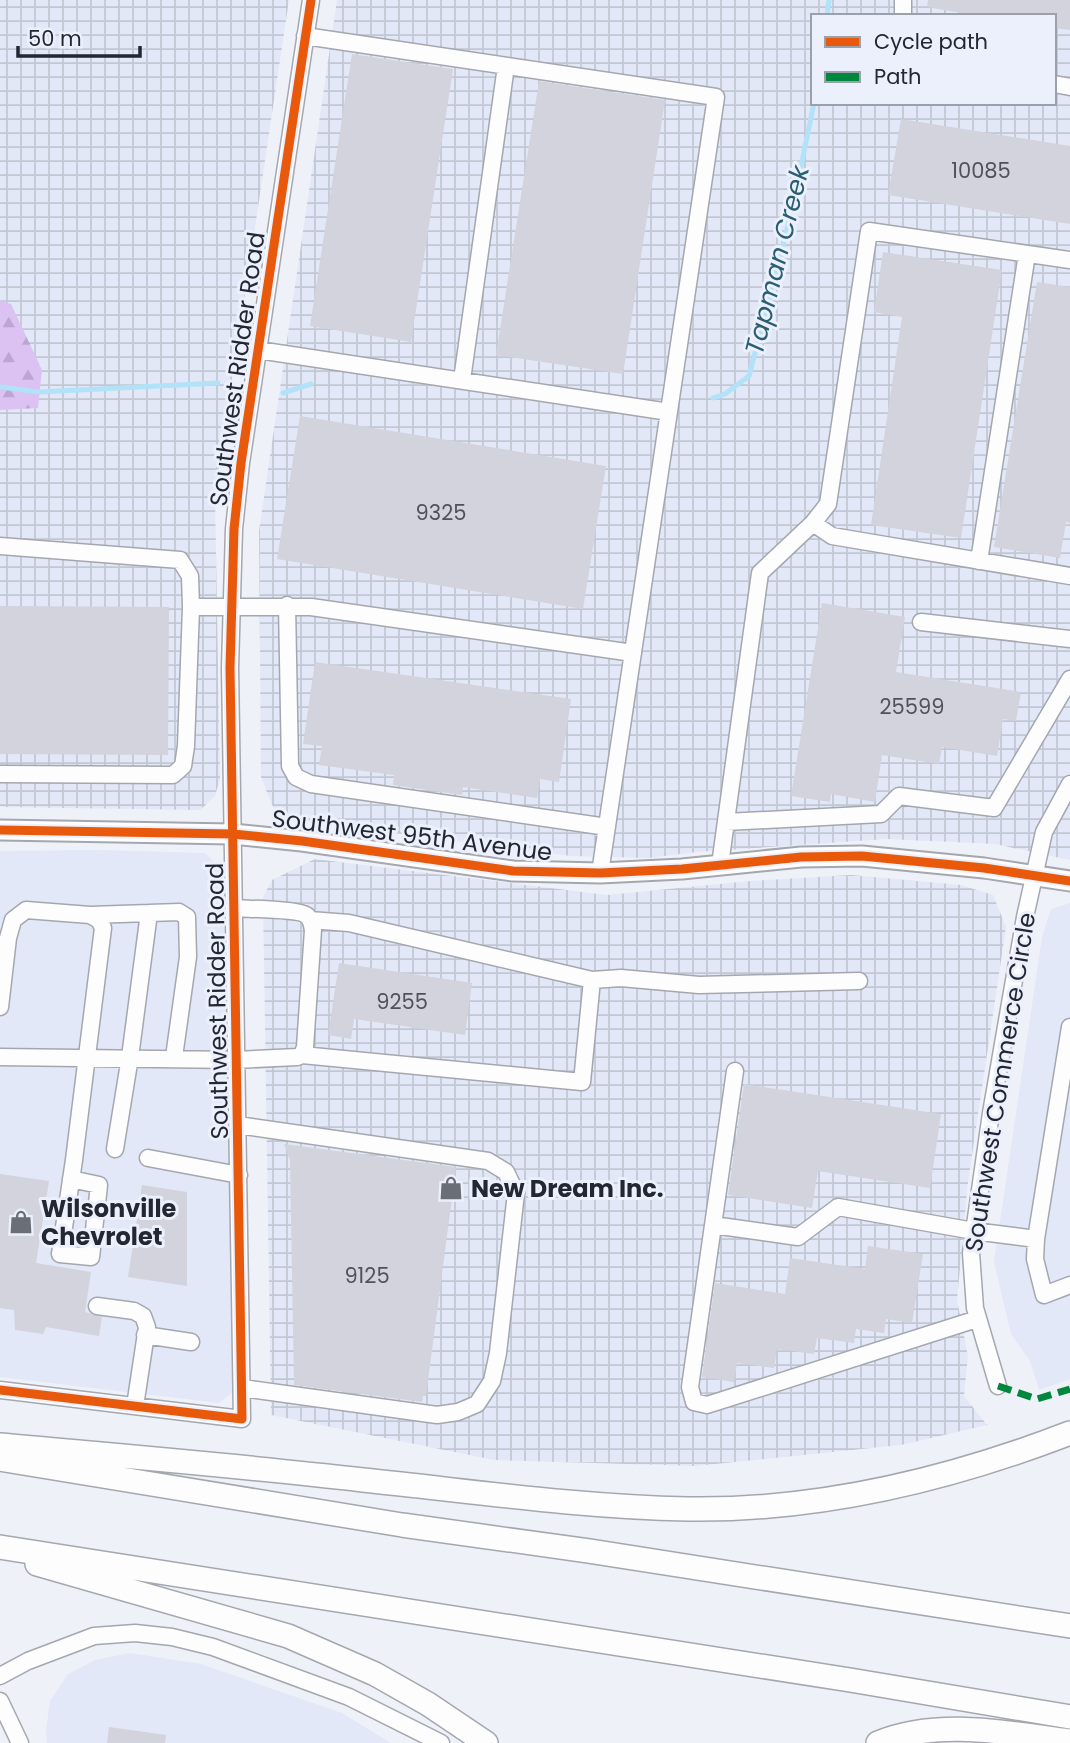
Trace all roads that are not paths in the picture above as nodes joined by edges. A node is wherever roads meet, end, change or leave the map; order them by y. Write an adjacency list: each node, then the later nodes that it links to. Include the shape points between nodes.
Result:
1 (311, 0): 2 (street, Southwest Ridder Road)
2 (305, 36): 3 (street); 6 (street, Southwest Ridder Road)
3 (506, 66): 7 (street); 8 (street, via 716,97)
4 (1027, 254): 5 (street); 9 (street, via 869,231 828,504); 11 (street)
5 (1070, 260)
6 (258, 350): 7 (street); 15 (street, Southwest Ridder Road, via 235,510)
7 (461, 380): 8 (street)
8 (669, 412): 18 (street)
9 (813, 523): 11 (street, via 832,536); 22 (street, via 760,573)
10 (0, 546): 14 (street, via 180,560 190,576)
11 (979, 561): 12 (street)
12 (1070, 576)
13 (288, 606): 15 (street); 18 (street); 23 (street, via 290,766 296,777 311,784)
14 (191, 607): 15 (street); 20 (street, via 186,746 183,766 173,775)
15 (232, 607): 25 (street, Southwest Ridder Road)
16 (921, 622): 17 (street)
17 (1070, 639)
18 (633, 653): 23 (street)
19 (1070, 679): 22 (street, via 995,808 899,796 881,814)
20 (0, 774)
21 (1070, 784): 28 (street, Southwest Commerce Circle, via 1044,832)
22 (726, 821): 26 (street)
23 (607, 827): 27 (street)
24 (0, 830): 25 (main road, Southwest 95th Avenue)
25 (233, 834): 27 (main road, Southwest 95th Avenue, via 513,871); 30 (street, Southwest Ridder Road)
26 (720, 865): 27 (main road, Southwest 95th Avenue); 28 (main road, Southwest 95th Avenue, via 862,856)
27 (600, 873)
28 (1034, 875): 29 (main road, Southwest 95th Avenue); 51 (street, Southwest Commerce Circle)
29 (1070, 881)
30 (234, 908): 33 (street, via 296,912); 43 (street, Southwest Ridder Road)
31 (149, 913): 32 (street); 41 (street); 42 (street, via 179,912 187,917 188,957)
32 (90, 915): 36 (street, via 26,910 13,920); 40 (street, via 103,928)
33 (310, 920): 34 (street, via 349,923); 38 (street, via 313,930)
34 (592, 980): 35 (street, via 698,985); 38 (street, via 582,1082)
35 (859, 981)
36 (0, 1007)
37 (1069, 1033): 52 (street)
38 (302, 1055): 43 (street)
39 (0, 1056): 40 (street)
40 (88, 1057): 41 (street); 49 (street)
41 (130, 1057): 42 (street); 46 (street)
42 (174, 1058): 43 (street)
43 (236, 1059): 45 (street, Southwest Ridder Road)
44 (735, 1071): 50 (street)
45 (238, 1125): 48 (street, Southwest Ridder Road); 59 (street, via 488,1161 506,1172 516,1193 498,1353 492,1381 477,1404 437,1415)
46 (116, 1149)
47 (148, 1158): 48 (street)
48 (239, 1175): 59 (street, Southwest Ridder Road)
49 (71, 1179): 49 (street, via 60,1254 91,1257 99,1185)
50 (713, 1225): 51 (street, via 798,1237 838,1207); 55 (street, via 690,1387 694,1402 707,1405)
51 (974, 1231): 52 (street); 55 (street, Southwest Commerce Circle, via 972,1280)
52 (1036, 1239): 53 (street, via 1035,1259 1044,1295)
53 (1070, 1285)
54 (97, 1306): 56 (street, via 134,1311 142,1316)
55 (978, 1319): 58 (street, Southwest Commerce Circle)
56 (145, 1335): 57 (street); 61 (street)
57 (191, 1342)
58 (998, 1385)
59 (242, 1388): 61 (street, Southwest Ridder Road, via 242,1419)
60 (0, 1390): 61 (street)
61 (135, 1406)
62 (1070, 1433): 63 (highway, via 900,1487 764,1506 691,1509 607,1506)
63 (0, 1445)
64 (0, 1459): 67 (highway)
65 (0, 1547): 70 (highway)
66 (0, 1553): 74 (highway, via 288,1636 375,1674)
67 (1070, 1626)
68 (0, 1676): 73 (street, via 94,1636 135,1633 172,1637 213,1647 349,1697)
69 (0, 1701): 72 (street)
70 (1070, 1717)
71 (1070, 1741): 75 (highway, via 949,1730 900,1734)
72 (20, 1743)
73 (441, 1743)
74 (486, 1743)
75 (878, 1743)

